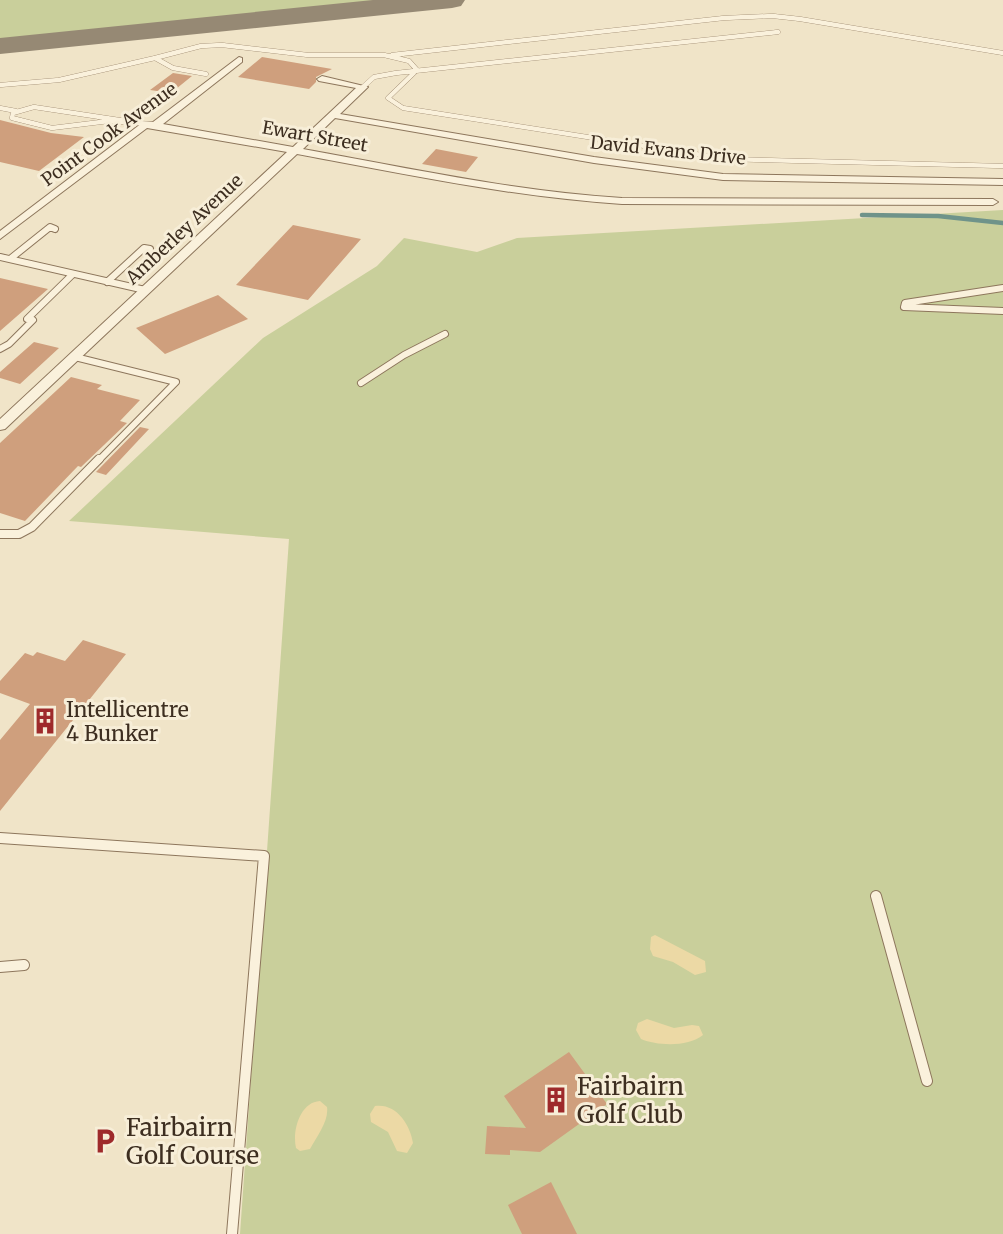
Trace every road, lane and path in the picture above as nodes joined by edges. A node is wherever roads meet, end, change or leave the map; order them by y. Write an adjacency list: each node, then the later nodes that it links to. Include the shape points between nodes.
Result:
1 (778, 32): 6 (lane)
2 (1003, 53): 3 (lane, via 773,16)
3 (384, 55): 4 (lane, via 308,55 222,45); 6 (lane, via 409,61)
4 (155, 58): 7 (lane, via 173,68); 9 (lane, via 27,86)
5 (239, 60): 15 (street, Point Cook Avenue)
6 (418, 70): 10 (lane, via 374,77); 17 (lane, via 388,98 402,108 727,159)
7 (206, 74)
8 (322, 79): 10 (street)
9 (0, 85)
10 (363, 87): 13 (street, Amberley Avenue)
11 (0, 108): 12 (lane)
12 (16, 111): 14 (lane, via 35,107); 14 (lane, via 12,118 17,121 52,128)
13 (332, 115): 16 (street, Amberley Avenue); 18 (street, David Evans Drive, via 723,177)
14 (127, 121): 15 (lane)
15 (155, 125): 16 (street, Ewart Street); 21 (street, Point Cook Avenue, via 145,125)
16 (295, 150): 19 (street, Ewart Street, via 575,198); 28 (street, Amberley Avenue)
17 (1003, 166)
18 (1003, 182)
19 (993, 202)
20 (53, 228): 24 (lane)
21 (0, 236)
22 (147, 249): 26 (lane)
23 (0, 257): 24 (lane)
24 (13, 260): 25 (lane)
25 (72, 274): 26 (lane); 31 (lane, via 27,318 33,320)
26 (110, 282): 28 (lane)
27 (1003, 288): 29 (lane, via 905,303 904,307)
28 (145, 290): 32 (street, Amberley Avenue)
29 (1003, 311)
30 (445, 334): 33 (lane)
31 (0, 349)
32 (75, 357): 34 (street, Amberley Avenue); 35 (lane, via 176,382 32,527 19,534)
33 (361, 383)
34 (0, 426)
35 (0, 534)
36 (0, 838): 41 (lane, via 264,856)
37 (876, 896): 40 (lane)
38 (24, 965): 39 (lane)
39 (0, 967)
40 (927, 1081)
41 (232, 1234)

